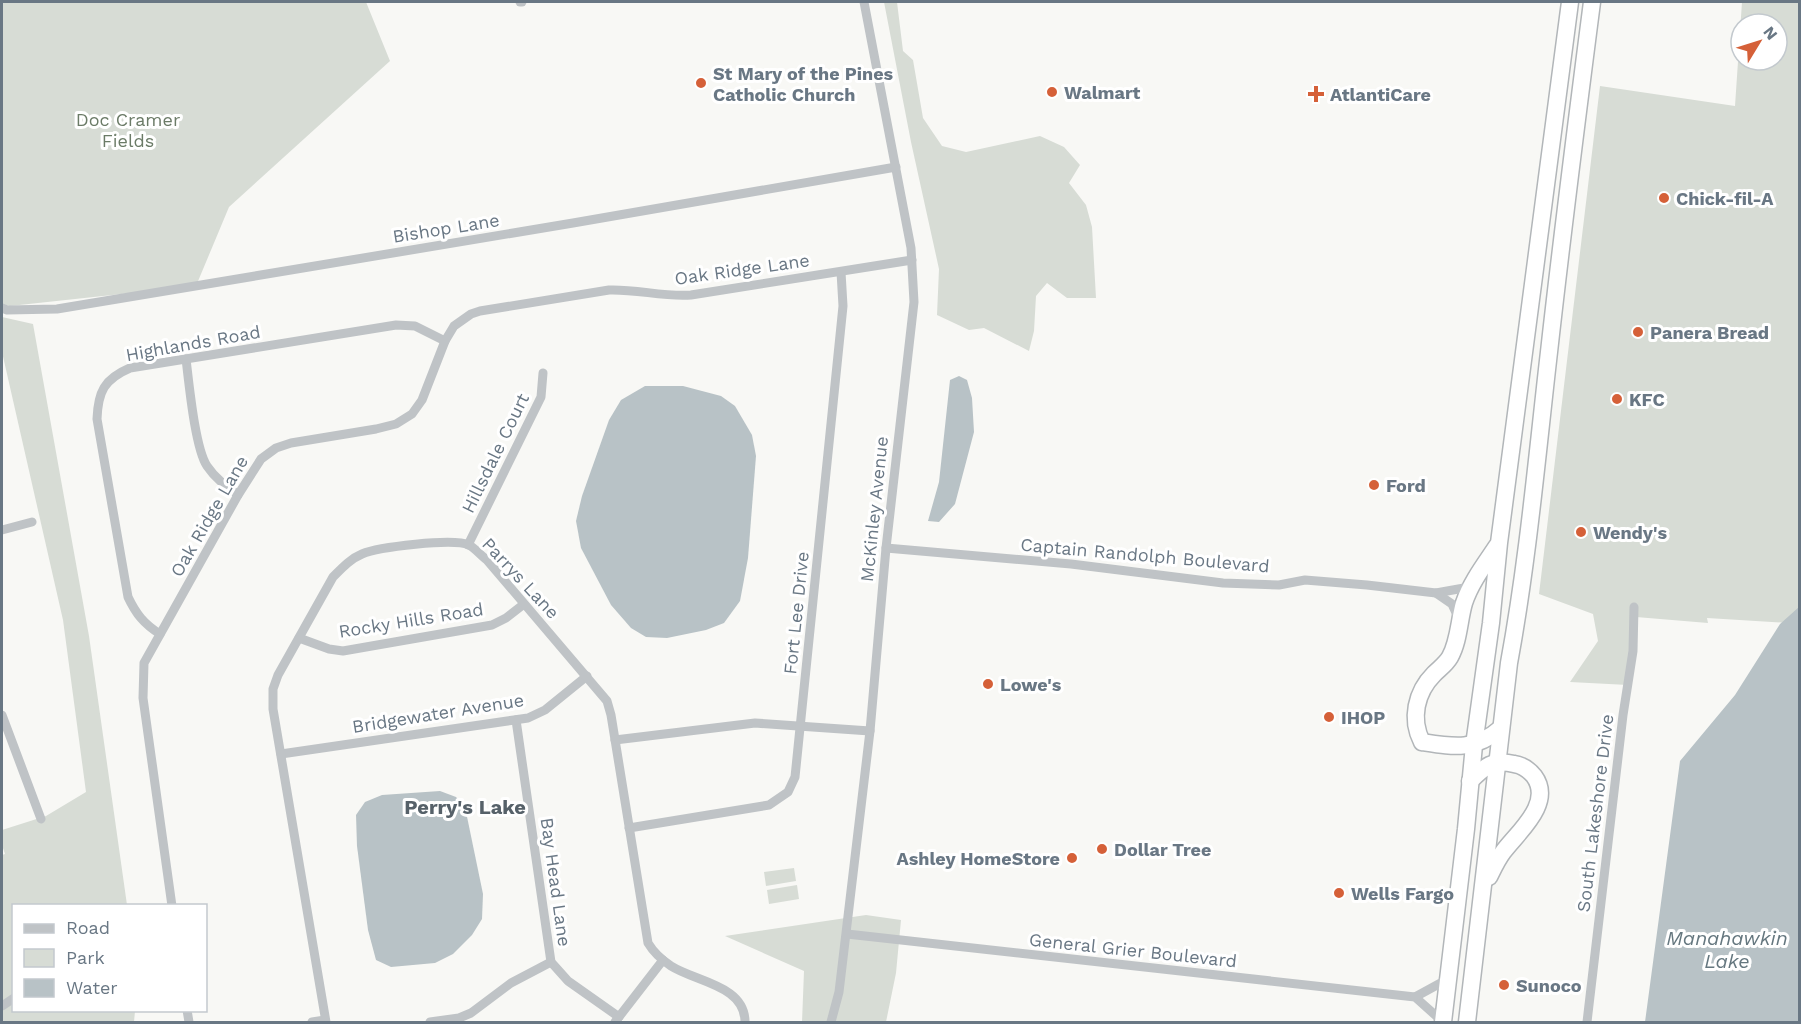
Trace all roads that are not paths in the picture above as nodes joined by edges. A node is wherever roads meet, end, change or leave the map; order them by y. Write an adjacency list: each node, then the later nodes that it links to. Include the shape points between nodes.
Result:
1 (864, 2): 4 (street, McKinley Avenue)
2 (1570, 2): 14 (highway)
3 (1592, 2): 28 (highway)
4 (896, 167): 5 (street, McKinley Avenue); 7 (street, Bishop Lane, via 57,309)
5 (912, 260): 6 (street, Oak Ridge Lane); 16 (street, McKinley Avenue, via 914,302)
6 (842, 272): 8 (street, Oak Ridge Lane, via 683,296 609,290 491,309 462,320); 27 (street, Fort Lee Drive, via 843,306)
7 (2, 308)
8 (445, 341): 9 (street, Highlands Road, via 415,326 396,325); 11 (street, Oak Ridge Lane, via 422,400 412,414 396,424 276,448 261,459)
9 (186, 359): 11 (street, via 205,464); 22 (street, Highlands Road, via 115,374 98,404 97,419 128,597 146,625)
10 (543, 373): 15 (street, Hillsdale Court, via 542,397)
11 (238, 495): 22 (street, Oak Ridge Lane)
12 (32, 522): 13 (street)
13 (2, 530)
14 (1499, 543): 17 (highway); 31 (highway)
15 (468, 545): 19 (street, Parrys Lane, via 487,560); 23 (street, Parrys Lane, via 441,542 362,554 333,577)
16 (886, 548): 18 (street, Captain Randolph Boulevard, via 1071,564 1223,583 1279,585 1305,580); 29 (street, McKinley Avenue)
17 (1474, 582): 18 (street, Captain Randolph Boulevard); 21 (highway, via 1464,602)
18 (1436, 593): 21 (street, via 1452,604)
19 (524, 604): 23 (street, Rocky Hills Road, via 492,625 343,651); 24 (street, Parrys Lane)
20 (1634, 607): 46 (street, South Lakeshore Drive, via 1633,651)
21 (1460, 623): 31 (highway, via 1451,656 1426,684 1414,718 1422,742)
22 (160, 634): 38 (street, Oak Ridge Lane, via 144,663 142,698)
23 (299, 638): 32 (street, Parrys Lane, via 273,689)
24 (587, 676): 26 (street, Bridgewater Avenue, via 545,710); 30 (street, Parrys Lane, via 607,700)
25 (2, 715): 35 (street)
26 (516, 720): 32 (street, Bridgewater Avenue); 41 (street, Bay Head Lane)
27 (801, 726): 29 (street); 30 (street, via 736,724); 36 (street, Fort Lee Drive, via 795,777 788,792 776,801)
28 (1501, 728): 31 (highway); 33 (highway)
29 (870, 732): 39 (street, McKinley Avenue)
30 (615, 740): 36 (street, Parrys Lane)
31 (1474, 746): 34 (highway)
32 (281, 754): 45 (street, Parrys Lane)
33 (1498, 761): 34 (highway); 37 (highway); 37 (highway, via 1527,769 1540,787 1539,800)
34 (1470, 781): 42 (highway)
35 (41, 819)
36 (629, 828): 40 (street, Parrys Lane, via 648,943)
37 (1484, 886): 52 (highway)
38 (172, 904)
39 (847, 934): 43 (street, General Grier Boulevard); 50 (street, McKinley Avenue)
40 (663, 960): 44 (street); 49 (street, Parrys Lane, via 734,996 745,1015)
41 (551, 962): 44 (street, Bay Head Lane, via 568,981); 48 (street, via 511,983 471,1013)
42 (1448, 979): 43 (street); 51 (highway)
43 (1415, 997): 51 (street)
44 (617, 1020)
45 (326, 1021): 47 (street)
46 (1586, 1021)
47 (312, 1023)
48 (430, 1023)
49 (745, 1023)
50 (831, 1023)
51 (1443, 1023)
52 (1467, 1023)

